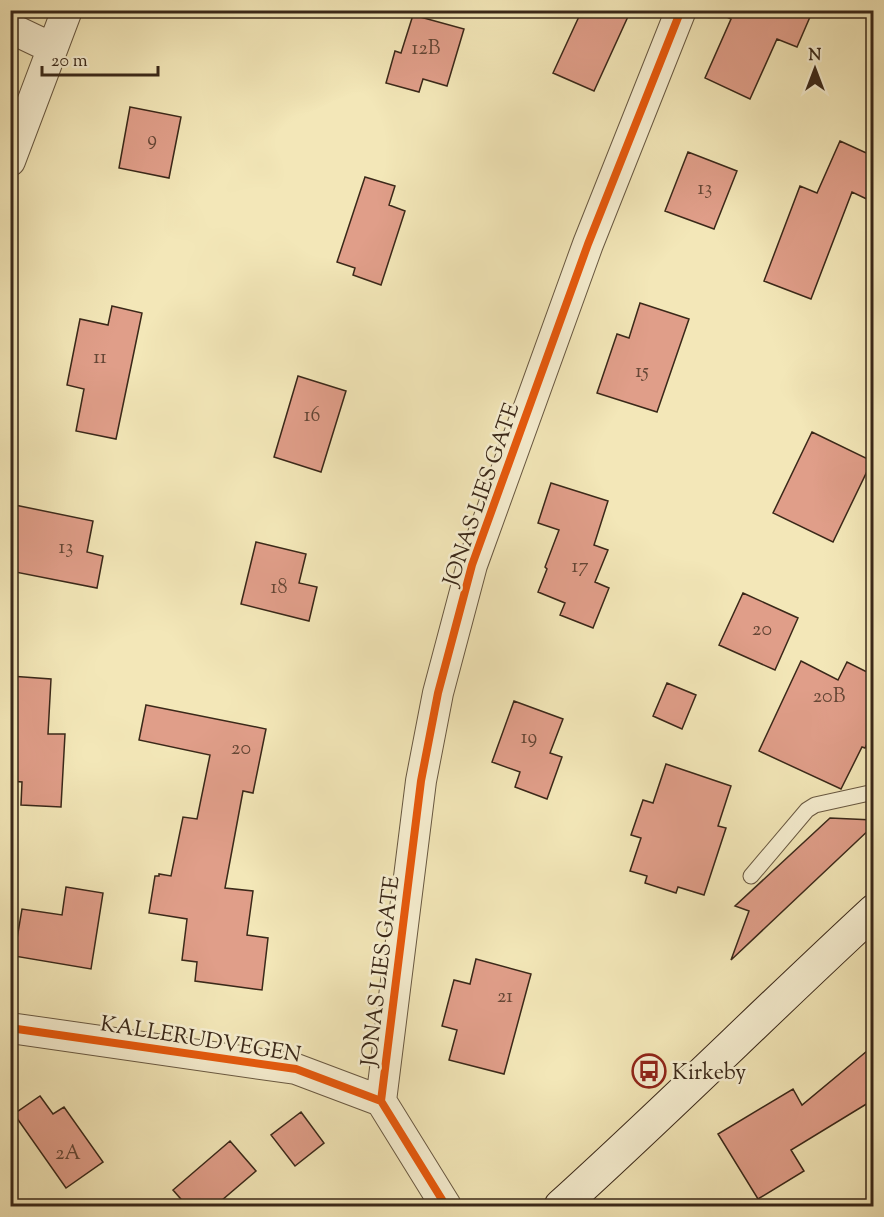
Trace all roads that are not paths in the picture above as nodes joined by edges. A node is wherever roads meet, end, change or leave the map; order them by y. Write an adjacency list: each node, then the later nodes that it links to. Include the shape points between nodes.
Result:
1 (67, 10): 4 (street)
2 (681, 10): 10 (street, JONAS LIES GATE, via 588,244 468,578 438,693 421,781)
3 (10, 28): 4 (street)
4 (52, 48): 5 (street)
5 (10, 161)
6 (873, 792): 7 (lane, via 814,805)
7 (751, 876)
8 (873, 911): 12 (main road)
9 (10, 1028): 10 (street, KALLERUDVEGEN, via 296,1069)
10 (381, 1101): 11 (street, JONAS LIES GATE)
11 (446, 1206)
12 (561, 1206)

